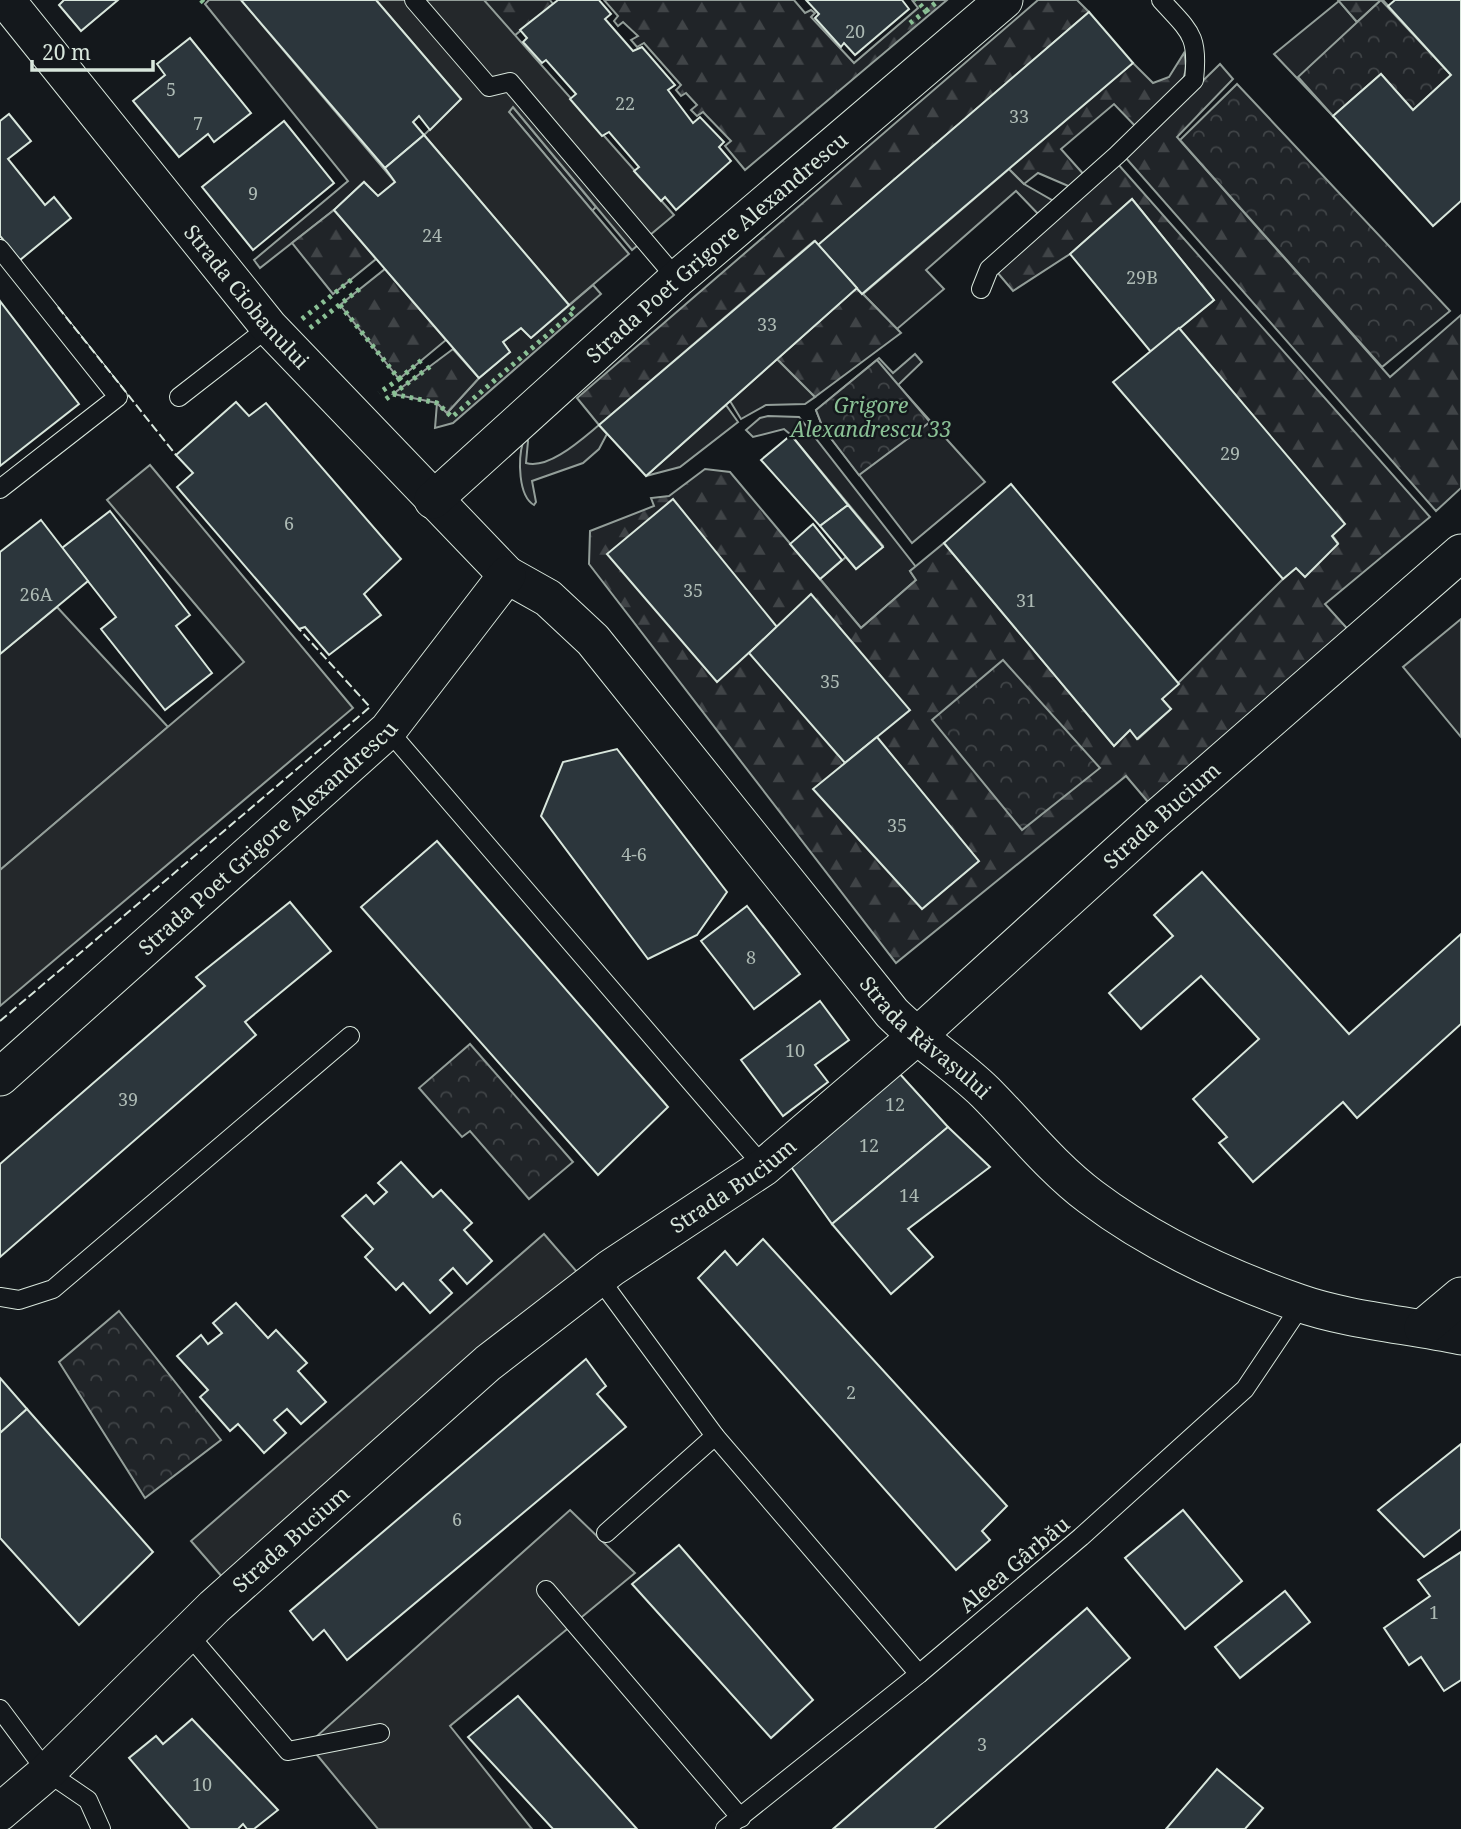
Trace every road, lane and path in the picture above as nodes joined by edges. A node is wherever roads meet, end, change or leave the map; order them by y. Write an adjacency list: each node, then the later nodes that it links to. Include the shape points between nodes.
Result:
1 (6, 0): 8 (street, Strada Ciobanului)
2 (414, 0): 6 (lane, via 489,87 510,82)
3 (1004, 0): 6 (street, Strada Poet Grigore Alexandrescu)
4 (1161, 0): 7 (lane, via 1190,32 1197,48 1195,80 989,269)
5 (0, 249): 10 (lane, via 118,397)
6 (677, 279): 11 (street, Strada Poet Grigore Alexandrescu)
7 (981, 289)
8 (270, 327): 9 (lane); 11 (street, Strada Ciobanului)
9 (179, 397)
10 (0, 489)
11 (433, 500): 13 (street, Strada Ciobanului)
12 (1461, 553): 16 (street, Strada Bucium, via 1155,820)
13 (507, 575): 14 (street, Strada Poet Grigore Alexandrescu); 16 (street, Strada Răvașului, via 548,597 593,640)
14 (388, 730): 17 (street, Strada Poet Grigore Alexandrescu); 18 (lane)
15 (350, 1035): 21 (lane, via 53,1289 19,1300)
16 (916, 1037): 18 (street, Strada Bucium); 22 (street, Strada Răvașului, via 984,1091 1091,1197 1231,1276)
17 (0, 1077)
18 (764, 1167): 19 (street, Strada Bucium)
19 (598, 1278): 25 (lane); 28 (street, Strada Bucium, via 479,1371 214,1606)
20 (1461, 1296): 23 (street)
21 (0, 1297)
22 (1302, 1304): 23 (street, Strada Răvașului); 29 (lane, Aleea Gârbău, via 1245,1389)
23 (1423, 1328): 24 (street, Strada Răvașului)
24 (1461, 1336)
25 (715, 1436): 26 (lane); 29 (lane)
26 (606, 1533)
27 (546, 1590): 34 (lane)
28 (189, 1635): 31 (lane, via 288,1751); 32 (street, Strada Bucium)
29 (919, 1674): 34 (lane, Aleea Gârbău)
30 (0, 1709): 32 (lane)
31 (380, 1733)
32 (47, 1772): 33 (street, Strada Bucium); 35 (lane, via 88,1800)
33 (0, 1812)
34 (731, 1826)
35 (101, 1829)

